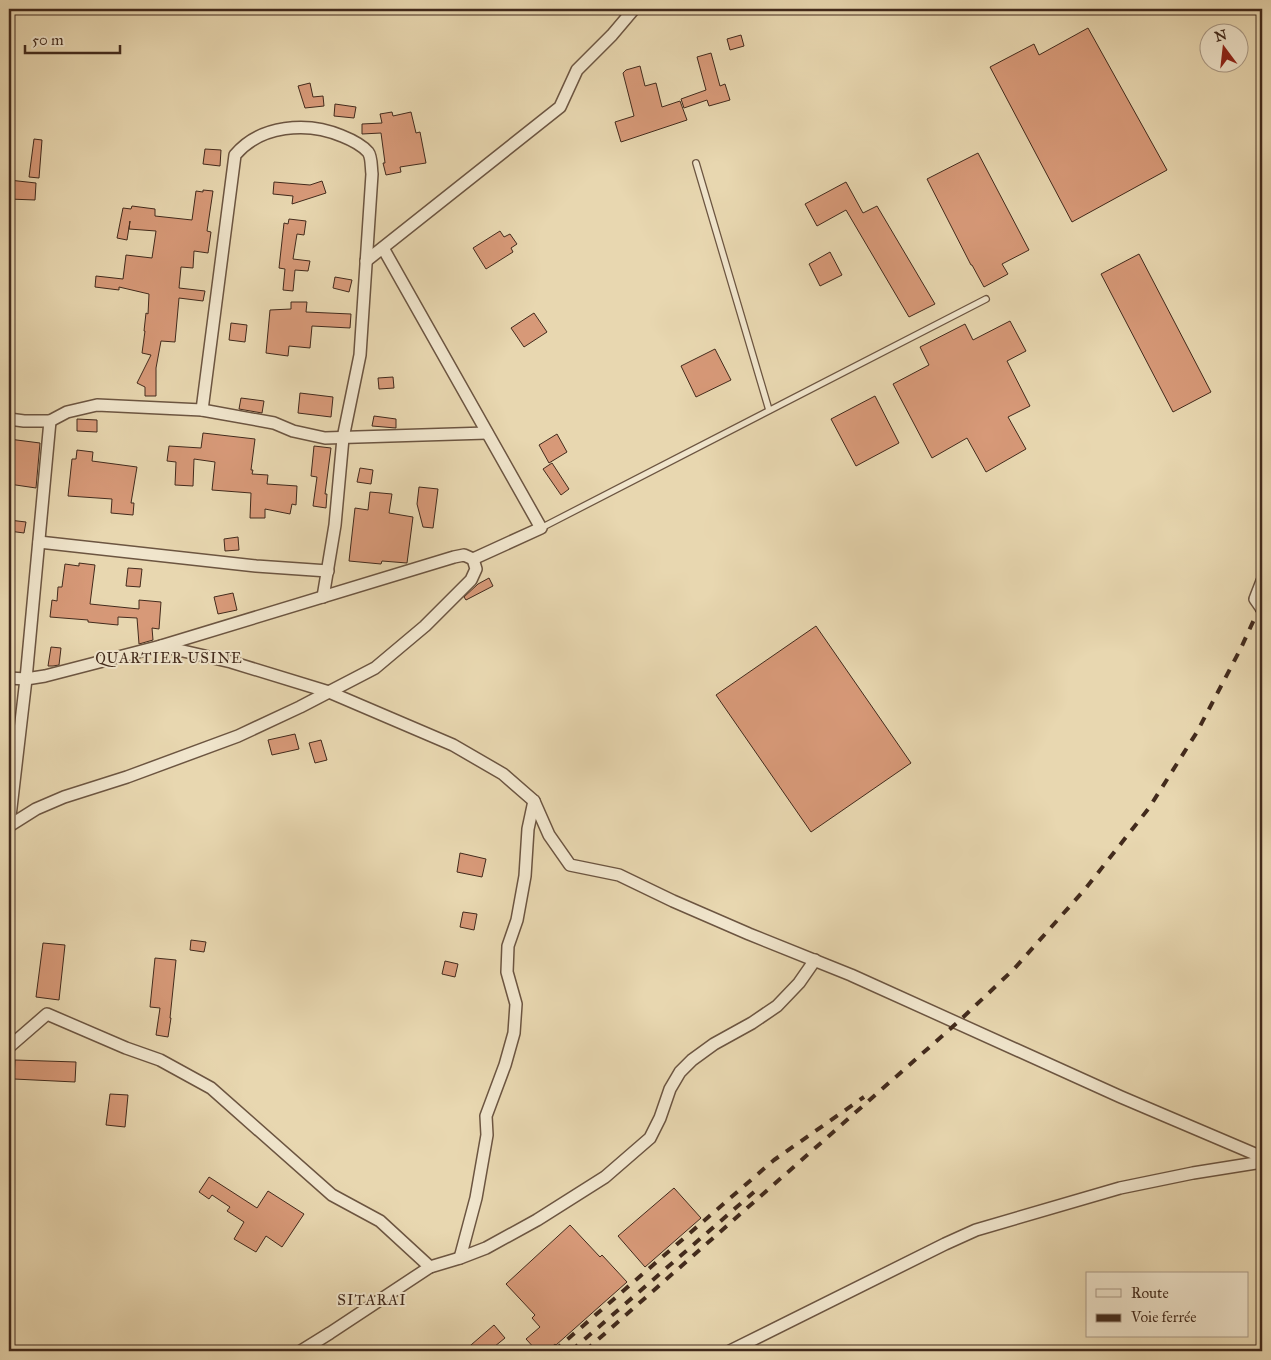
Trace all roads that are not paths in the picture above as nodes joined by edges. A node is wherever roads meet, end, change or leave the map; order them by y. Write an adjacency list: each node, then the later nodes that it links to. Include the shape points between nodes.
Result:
1 (634, 9): 3 (street, via 576,70 560,107)
2 (696, 162): 7 (lane)
3 (383, 248): 4 (street); 10 (street)
4 (366, 261): 6 (street, via 372,174 369,154 358,143 311,127 290,127 241,147 235,155); 11 (street, via 360,356)
5 (986, 299): 7 (lane)
6 (202, 410): 9 (street, via 97,404 67,412); 11 (street, via 274,423 325,438)
7 (769, 410): 12 (lane)
8 (9, 419): 9 (street)
9 (50, 421): 13 (street)
10 (487, 433): 11 (street); 12 (street)
11 (343, 438): 15 (street)
12 (541, 528): 14 (street)
13 (39, 542): 15 (street); 21 (street)
14 (473, 559): 17 (street, via 464,555 454,557); 22 (street, via 476,568 471,580 426,626 376,668)
15 (328, 571): 17 (street)
16 (1262, 581): 18 (street, via 1255,599)
17 (323, 597): 19 (street)
18 (1262, 609)
19 (161, 646): 21 (street); 22 (street, via 231,662)
20 (9, 678): 21 (street)
21 (26, 679): 24 (street)
22 (329, 692): 23 (street, via 453,745 504,774); 24 (street, via 238,736 127,778 64,797)
23 (534, 801): 25 (street, via 549,835 570,865 618,875 673,902); 29 (street, via 528,828 525,876 517,920 508,946 507,972 516,1004 514,1033 486,1116 487,1135 476,1198)
24 (9, 826)
25 (815, 960): 27 (street); 29 (street, via 777,1006 714,1044 680,1072 650,1138 605,1177 537,1220 486,1248)
26 (9, 1047): 30 (street, via 47,1014 160,1060 211,1088 332,1195 380,1221)
27 (1262, 1157)
28 (1262, 1162): 32 (street, via 1120,1188 976,1230)
29 (460, 1258): 30 (street)
30 (430, 1267): 31 (street)
31 (301, 1351)
32 (730, 1351)

